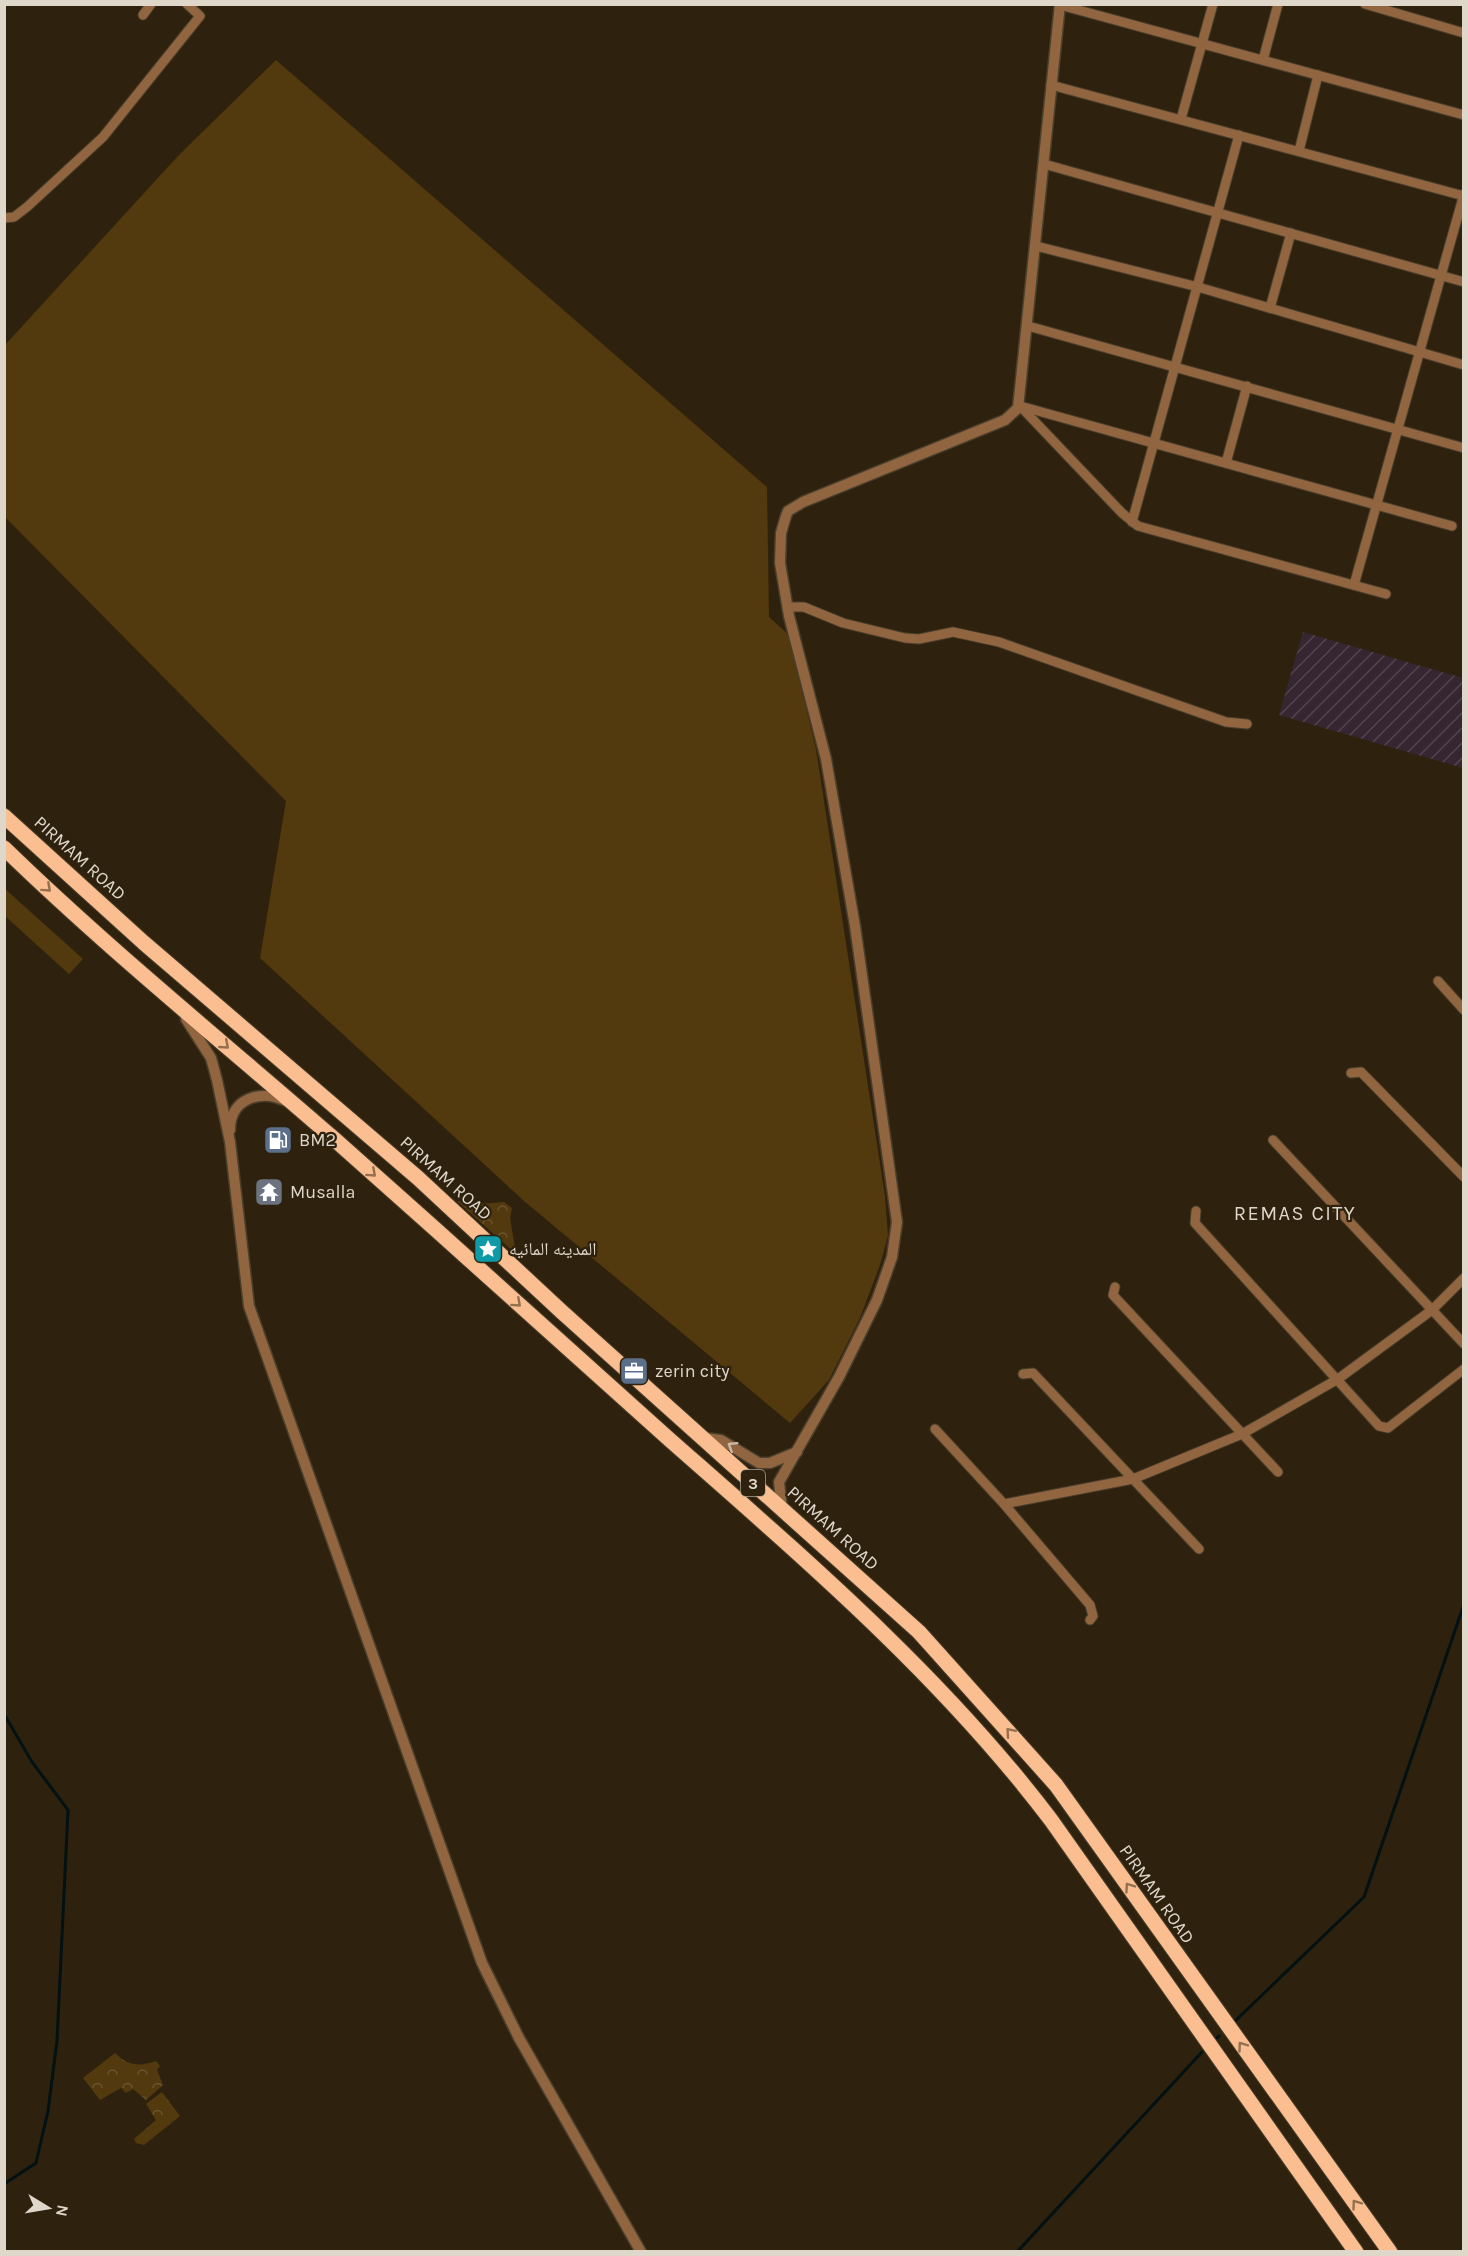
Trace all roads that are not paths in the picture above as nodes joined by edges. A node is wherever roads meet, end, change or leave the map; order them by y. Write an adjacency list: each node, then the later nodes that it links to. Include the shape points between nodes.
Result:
1 (151, 4): 7 (street)
2 (187, 4): 20 (street, via 200,16 102,137 27,207 14,217)
3 (1213, 4): 9 (street)
4 (1278, 4): 10 (street)
5 (1365, 4): 8 (street)
6 (1060, 5): 9 (street); 12 (street)
7 (143, 15)
8 (1464, 33)
9 (1202, 43): 10 (street); 14 (street)
10 (1263, 60): 11 (street)
11 (1318, 75): 13 (street); 16 (street)
12 (1051, 85): 14 (street); 17 (street)
13 (1464, 115)
14 (1181, 119): 15 (street)
15 (1239, 135): 16 (street); 19 (street)
16 (1299, 151): 18 (street)
17 (1044, 164): 19 (street); 22 (street)
18 (1463, 196): 23 (street)
19 (1218, 212): 21 (street); 25 (street)
20 (4, 218)
21 (1291, 233): 23 (street); 26 (street)
22 (1036, 246): 25 (street); 27 (street)
23 (1442, 275): 24 (street); 28 (street)
24 (1464, 282)
25 (1198, 287): 26 (street); 30 (street)
26 (1270, 308): 28 (street)
27 (1028, 326): 30 (street); 32 (street)
28 (1419, 352): 29 (street); 33 (street)
29 (1464, 365)
30 (1174, 367): 31 (street); 34 (street)
31 (1247, 386): 33 (street); 36 (street)
32 (1020, 406): 34 (street); 38 (street); 42 (street, via 1011,417 788,511 780,540)
33 (1398, 429): 35 (street); 37 (street)
34 (1153, 444): 36 (street); 38 (street)
35 (1464, 448)
36 (1226, 463): 37 (street)
37 (1377, 505): 39 (street); 40 (street)
38 (1132, 522): 40 (street)
39 (1452, 526)
40 (1354, 585): 41 (street)
41 (1386, 594)
42 (788, 607): 43 (street, via 804,607 843,623 905,638 950,632 972,636 1226,722); 69 (street, via 826,759 855,926 897,1222 892,1257 877,1300)
43 (1247, 724)
44 (4, 816): 46 (highway, PIRMAM ROAD / 3)
45 (4, 848): 47 (highway, 3)
46 (42, 850): 47 (highway); 57 (highway, PIRMAM ROAD / 3)
47 (26, 868): 49 (highway, 3, one-way to 49)
48 (1438, 981): 50 (street)
49 (174, 1002): 52 (highway, 3, one-way to 52); 54 (street, via 211,1058)
50 (1464, 1010)
51 (1351, 1073): 55 (street, via 1360,1072)
52 (296, 1106): 54 (street, via 276,1096 252,1096 234,1112); 58 (highway, 3, one-way to 58)
53 (1273, 1140): 61 (street)
54 (230, 1142): 76 (street, via 249,1306 478,1952 519,2038)
55 (1464, 1177)
56 (1196, 1211): 65 (street, via 1195,1223)
57 (460, 1217): 58 (highway); 68 (highway, PIRMAM ROAD / 3)
58 (449, 1242): 77 (highway, 3, one-way to 77, via 894,1643 1014,1770)
59 (1464, 1278): 61 (street)
60 (1115, 1287): 67 (street, via 1113,1295)
61 (1432, 1310): 62 (street); 65 (street)
62 (1464, 1344)
63 (1464, 1369): 65 (street, via 1388,1428 1379,1426)
64 (1023, 1374): 71 (street, via 1033,1373)
65 (1338, 1379): 67 (street)
66 (935, 1429): 72 (street)
67 (1242, 1434): 70 (street); 71 (street)
68 (704, 1438): 69 (street, one-way to 68, via 770,1463 759,1463 722,1440); 73 (highway, PIRMAM ROAD / 3)
69 (796, 1452): 73 (street, via 779,1482)
70 (1278, 1472)
71 (1133, 1479): 72 (street); 74 (street)
72 (1004, 1504): 75 (street, via 1090,1605 1094,1616)
73 (782, 1509): 78 (highway, PIRMAM ROAD / 3, one-way to 73, via 1056,1785 919,1632)
74 (1199, 1549)
75 (1090, 1620)
76 (640, 2252)
77 (1356, 2252)
78 (1390, 2252)

